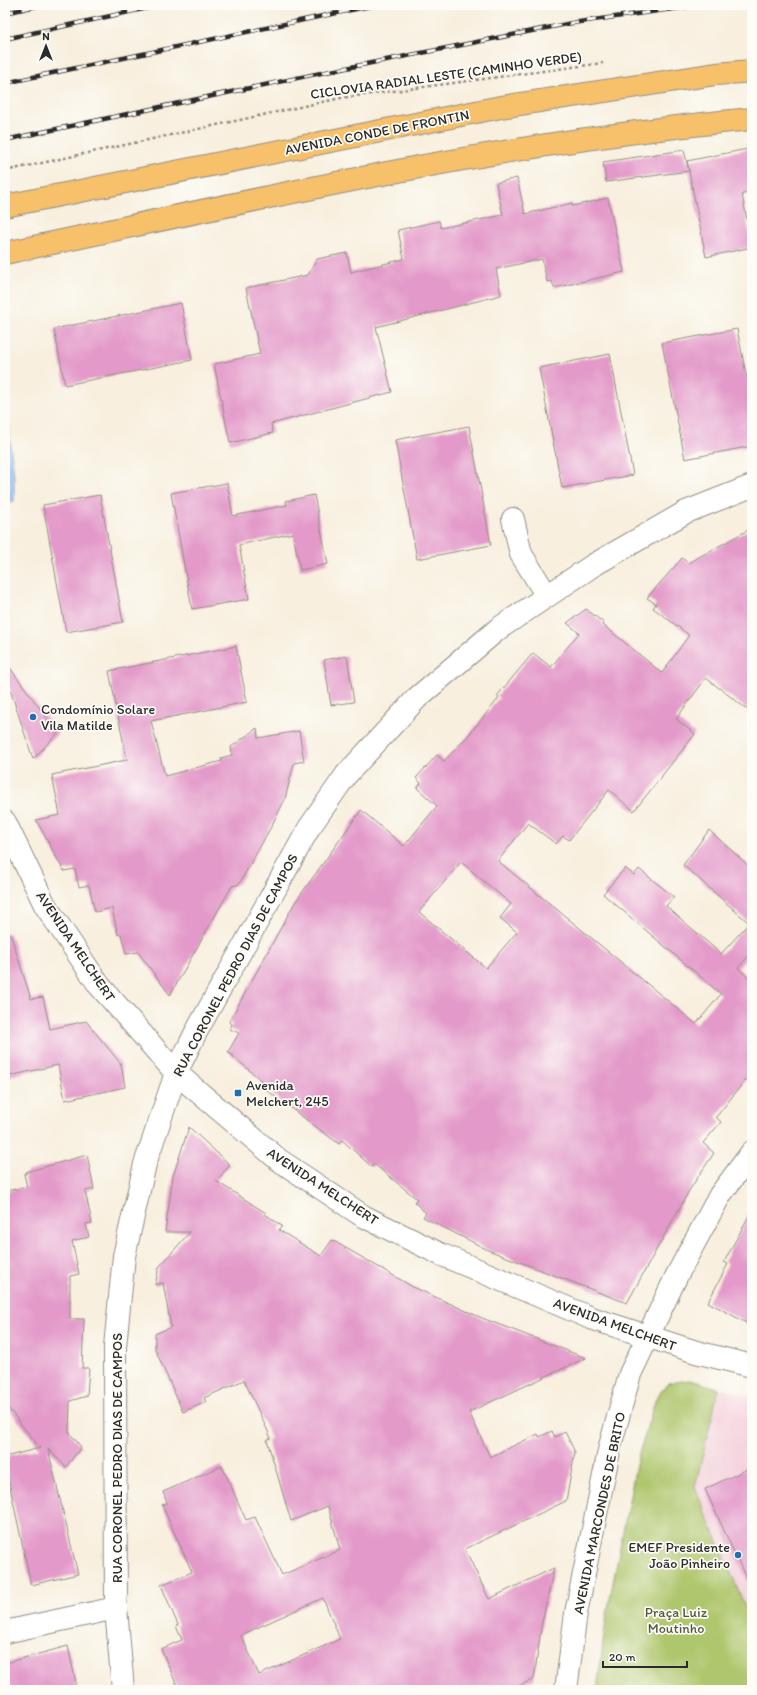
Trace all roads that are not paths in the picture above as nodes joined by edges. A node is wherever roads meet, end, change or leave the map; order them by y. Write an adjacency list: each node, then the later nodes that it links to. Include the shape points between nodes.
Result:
1 (752, 71): 3 (highway, AVENIDA CONDE DE FRONTIN, via 716,74 501,107)
2 (752, 119): 4 (highway, via 675,126 412,167)
3 (5, 206)
4 (5, 253)
5 (752, 486): 7 (street, RUA CORONEL PEDRO DIAS DE CAMPOS, via 686,512 592,566)
6 (513, 519): 7 (street, via 521,554)
7 (547, 596): 9 (street, RUA CORONEL PEDRO DIAS DE CAMPOS, via 498,629 417,698 346,775 309,828)
8 (5, 822): 9 (street, AVENIDA MELCHERT, via 45,905 99,984)
9 (176, 1073): 11 (street, AVENIDA MELCHERT, via 279,1160 363,1216 498,1279 591,1318); 13 (street, RUA CORONEL PEDRO DIAS DE CAMPOS, via 145,1164 124,1256 115,1347)
10 (752, 1152): 11 (street, AVENIDA MARCONDES DE BRITO, via 720,1195)
11 (648, 1336): 12 (street, AVENIDA MELCHERT, via 696,1352); 16 (street, AVENIDA MARCONDES DE BRITO, via 630,1374 610,1446 576,1613)
12 (752, 1366)
13 (116, 1608): 14 (street); 15 (street, RUA CORONEL PEDRO DIAS DE CAMPOS)
14 (5, 1632)
15 (122, 1690)
16 (566, 1690)

